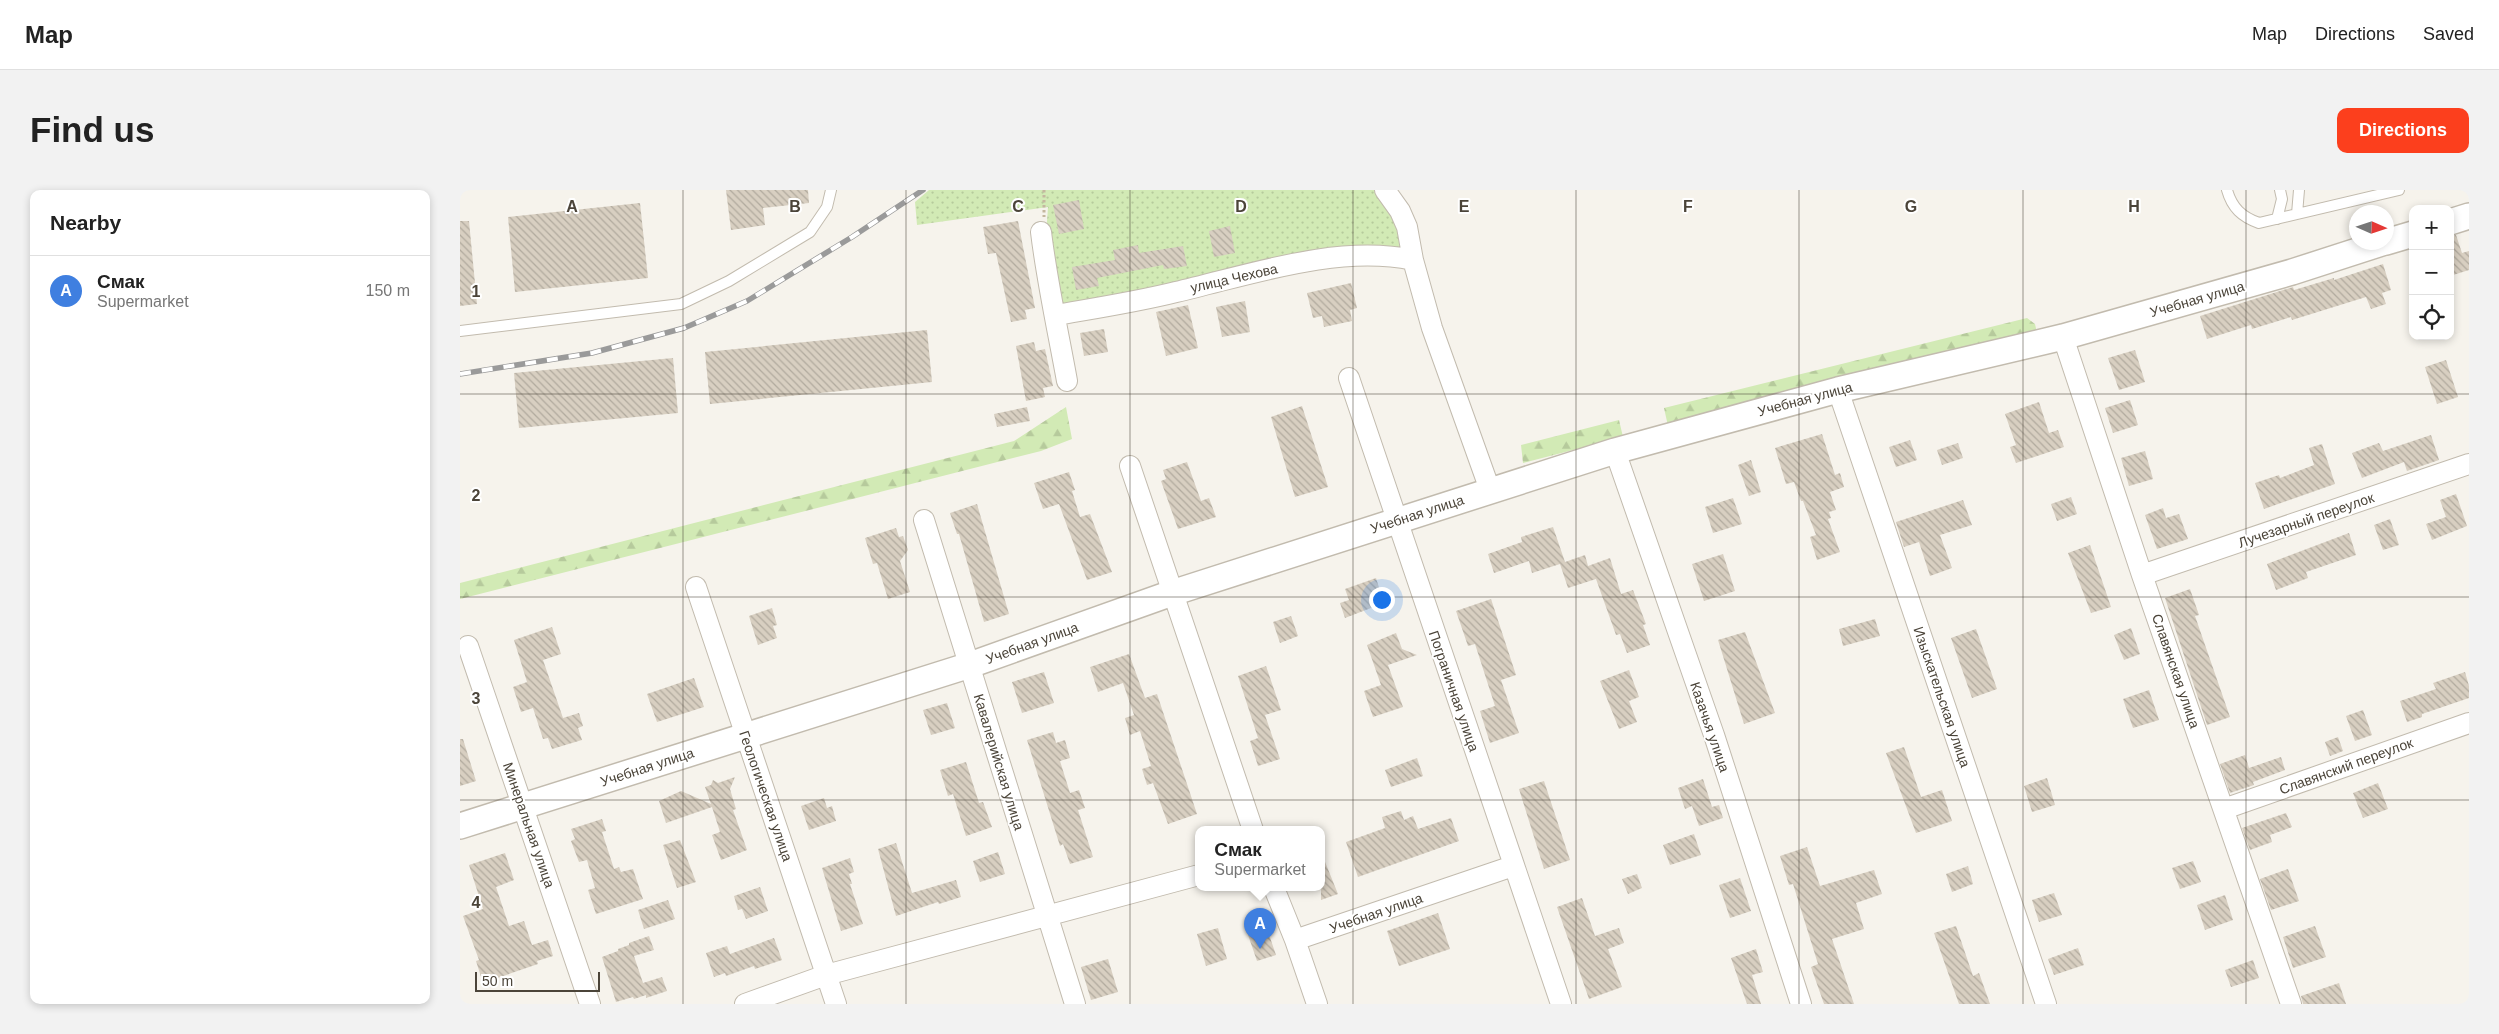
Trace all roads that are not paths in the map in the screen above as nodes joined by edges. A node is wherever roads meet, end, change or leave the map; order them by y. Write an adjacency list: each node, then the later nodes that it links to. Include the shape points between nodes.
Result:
1 (831, 190): 18 (lane, via 828,207 810,232 729,281 681,304)
2 (1385, 190): 16 (street, via 1407,227)
3 (2227, 190): 10 (lane, via 2230,201 2244,217 2259,223)
4 (2280, 190): 10 (lane, via 2282,199)
5 (2299, 190): 8 (lane)
6 (2399, 190): 7 (lane)
7 (2363, 194): 8 (lane)
8 (2297, 214): 10 (lane)
9 (2469, 216): 11 (street)
10 (2277, 218)
11 (2454, 221)
12 (1041, 232): 17 (street, via 1046,280)
13 (2409, 235): 14 (street, Учебная улица)
14 (2394, 240)
15 (2361, 250): 19 (street, Учебная улица)
16 (1413, 260): 17 (street, улица Чехова, via 1389,255 1313,260); 26 (street, via 1432,328)
17 (1056, 316): 21 (street)
18 (460, 331)
19 (2063, 337): 22 (street, Учебная улица); 29 (street, Славянская улица)
20 (1349, 378): 28 (street, Пограничная улица)
21 (1066, 381)
22 (1838, 390): 23 (street, Учебная улица); 53 (street, Изыскательская улица)
23 (1615, 451): 26 (street, Учебная улица); 52 (street, Казачья улица, via 1714,735)
24 (2469, 464): 29 (street, Лучезарный переулок)
25 (1130, 466): 31 (street)
26 (1490, 490): 28 (street, Учебная улица)
27 (924, 520): 33 (street, Кавалерийская улица)
28 (1396, 521): 31 (street, Учебная улица); 40 (street, Пограничная улица)
29 (2142, 575): 37 (street, Славянская улица)
30 (696, 587): 35 (street, Геологическая улица)
31 (1172, 593): 33 (street, Учебная улица); 39 (street)
32 (468, 646): 36 (street, Минеральная улица)
33 (969, 665): 35 (street, Учебная улица); 43 (street, Кавалерийская улица)
34 (2469, 722): 37 (street, Славянский переулок)
35 (746, 735): 36 (street, Учебная улица); 45 (street, Геологическая улица)
36 (523, 806): 38 (street, Учебная улица); 46 (street, Минеральная улица)
37 (2224, 809): 54 (street, Славянская улица)
38 (460, 826)
39 (1252, 826)
40 (1513, 866): 44 (street, Учебная улица); 51 (street, Пограничная улица)
41 (1195, 877): 43 (street)
42 (1275, 891): 44 (street)
43 (1047, 917): 45 (street); 49 (street, Кавалерийская улица)
44 (1295, 940): 50 (street)
45 (826, 976): 47 (street); 48 (street, Геологическая улица)
46 (590, 1004)
47 (745, 1004)
48 (836, 1004)
49 (1076, 1004)
50 (1317, 1004)
51 (1561, 1004)
52 (1801, 1004)
53 (2046, 1004)
54 (2291, 1004)

